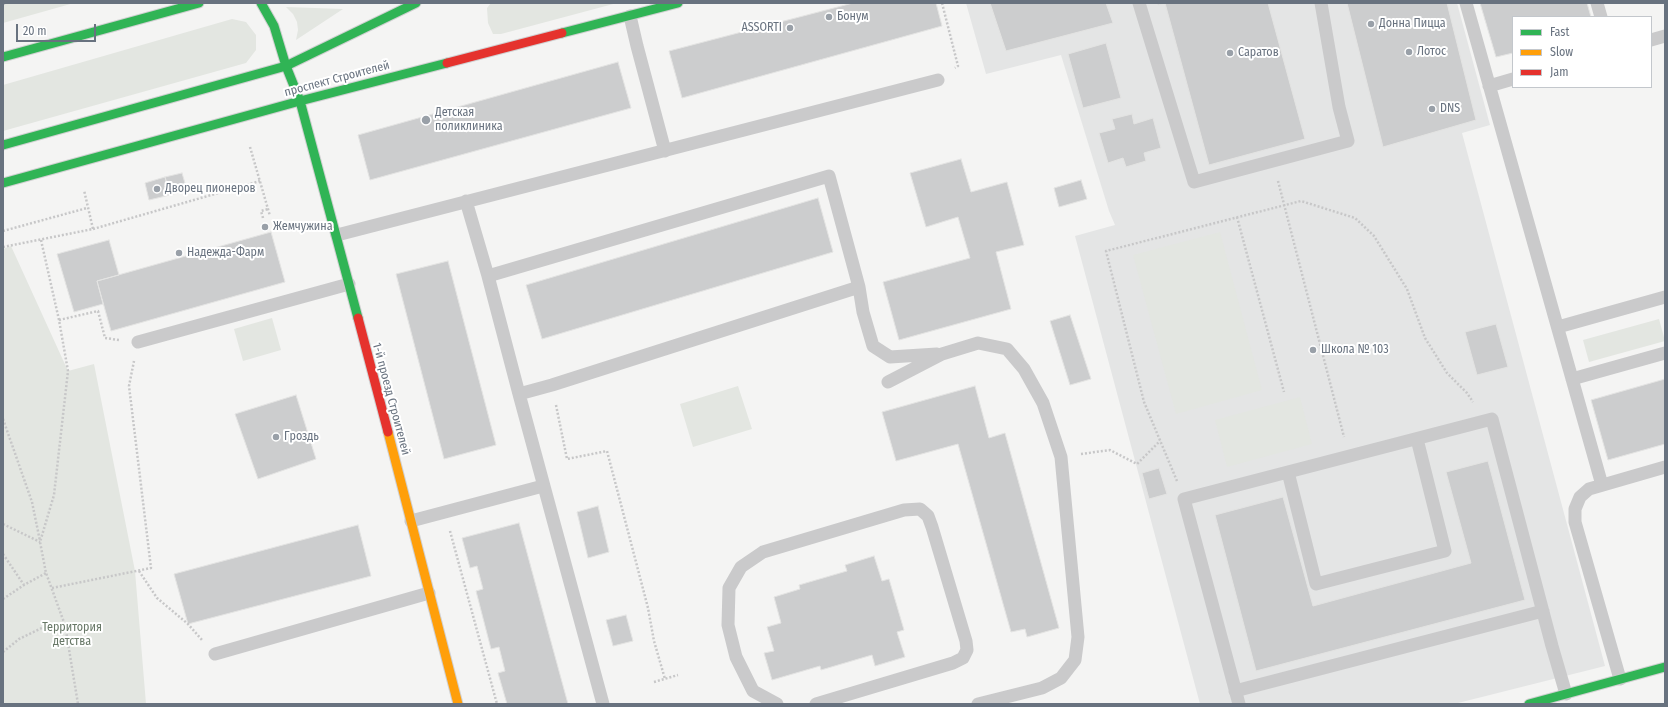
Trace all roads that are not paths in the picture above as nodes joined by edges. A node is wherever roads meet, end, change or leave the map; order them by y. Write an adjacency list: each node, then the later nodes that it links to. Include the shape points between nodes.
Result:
1 (200, 3): 9 (street)
2 (261, 3): 15 (street, 1-й проезд Строителей, via 274,26)
3 (416, 3): 15 (street)
4 (678, 3): 10 (street, проспект Строителей)
5 (1139, 3): 6 (lane, via 1194,182 1348,141 1339,107)
6 (1321, 3)
7 (1466, 3): 18 (lane)
8 (1597, 3): 11 (lane)
9 (181, 6): 14 (street)
10 (630, 16): 19 (street, проспект Строителей); 21 (lane)
11 (1601, 16)
12 (1665, 36): 13 (lane)
13 (1652, 40)
14 (3, 57)
15 (286, 66): 19 (street, 1-й проезд Строителей); 20 (street)
16 (1512, 79): 18 (lane)
17 (938, 80): 21 (lane)
18 (1489, 86): 29 (lane)
19 (300, 101): 22 (street, проспект Строителей); 24 (street, 1-й проезд Строителей)
20 (3, 145)
21 (665, 150): 23 (lane)
22 (3, 183)
23 (466, 202): 24 (lane); 25 (lane)
24 (337, 235): 26 (street, 1-й проезд Строителей)
25 (488, 276): 27 (lane, via 829,176); 35 (lane)
26 (349, 284): 30 (lane); 41 (street, 1-й проезд Строителей)
27 (859, 287): 32 (lane, via 873,346 890,357); 35 (lane, via 552,386)
28 (1665, 297): 29 (lane)
29 (1558, 327): 33 (lane)
30 (138, 342)
31 (1665, 353): 33 (lane)
32 (942, 354): 34 (lane); 53 (lane, via 978,343 1007,349 1024,369 1043,403 1061,457 1078,638 1075,660 1061,678 1042,688)
33 (1572, 379): 39 (lane)
34 (888, 382)
35 (518, 394): 40 (lane)
36 (1417, 439): 38 (lane); 38 (lane, via 1445,551 1316,584); 43 (lane, via 1492,419)
37 (1665, 467): 39 (lane)
38 (1288, 472): 47 (lane, via 1184,499)
39 (1602, 485): 46 (lane, via 1589,489 1580,497 1575,509 1575,522)
40 (543, 486): 41 (lane); 50 (lane)
41 (411, 521): 42 (street, 1-й проезд Строителей)
42 (429, 593): 44 (lane); 49 (street, 1-й проезд Строителей)
43 (1543, 611): 47 (lane); 48 (lane)
44 (214, 654)
45 (1665, 667): 46 (street)
46 (1620, 679): 48 (street)
47 (1235, 691): 54 (lane)
48 (1566, 694): 55 (street)
49 (458, 704)
50 (603, 704)
51 (777, 704): 52 (lane, via 753,691 736,657 728,625 729,588 741,567 763,552 904,510 920,509 928,516 932,527 966,641 967,650 963,658)
52 (816, 704)
53 (978, 704)
54 (1239, 704)
55 (1529, 704)

